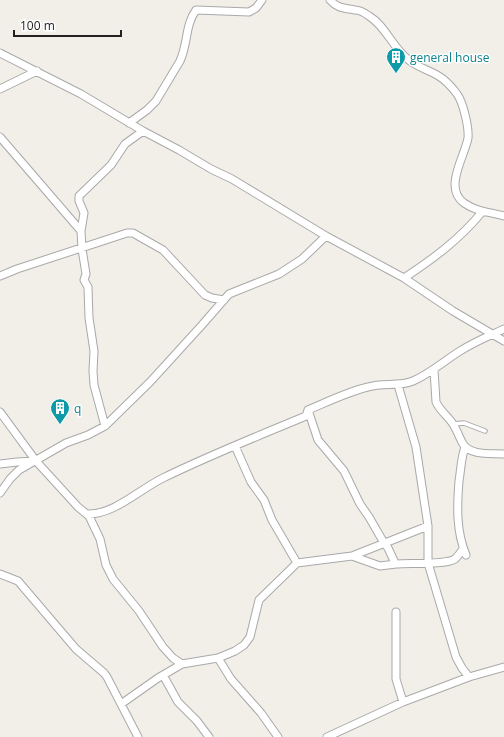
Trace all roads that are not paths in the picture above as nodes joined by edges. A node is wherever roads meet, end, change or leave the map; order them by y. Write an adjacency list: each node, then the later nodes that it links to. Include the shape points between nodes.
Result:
1 (262, 0): 6 (street, via 256,8 248,12 196,10 188,24 183,54 156,101)
2 (330, 0): 9 (street, via 341,8 357,10 371,17 409,61 436,75 457,93 468,133 457,172 455,190 465,204)
3 (0, 53): 4 (street)
4 (37, 71): 5 (street); 6 (street)
5 (0, 89)
6 (129, 123): 7 (street)
7 (143, 131): 11 (street, via 125,144 111,165 79,196 84,213); 12 (street, via 232,179)
8 (0, 137): 11 (street)
9 (482, 212): 10 (street); 15 (street, via 433,259)
10 (504, 216)
11 (81, 231): 13 (street)
12 (326, 236): 15 (street); 16 (street, via 302,259 279,274 229,294)
13 (82, 248): 14 (street); 16 (street, via 127,233 137,235 163,250 205,295); 25 (street, via 94,351 94,385)
14 (0, 276)
15 (404, 278): 18 (street)
16 (224, 300): 25 (street, via 150,382)
17 (504, 329): 18 (street)
18 (492, 334): 19 (street); 20 (street, via 461,350)
19 (504, 341)
20 (434, 370): 21 (street); 24 (street, via 436,402)
21 (398, 385): 22 (street, via 369,386); 34 (street, via 416,447)
22 (308, 410): 27 (street, via 306,416); 35 (street, via 318,440 344,471 360,504)
23 (0, 412): 30 (street)
24 (453, 424): 26 (lane, via 464,423); 28 (street)
25 (105, 426): 30 (street, via 66,443)
26 (485, 431)
27 (235, 446): 33 (street, via 158,480 108,510); 37 (street, via 251,482 264,500 272,520)
28 (465, 447): 29 (street, via 476,452); 38 (street, via 457,508 464,552 453,560)
29 (504, 454)
30 (36, 461): 31 (street); 32 (street, via 19,470); 33 (street)
31 (0, 464)
32 (0, 493)
33 (87, 514): 43 (street, via 100,539 106,565 114,579 163,647)
34 (428, 526): 35 (street); 38 (street)
35 (384, 543): 36 (street); 39 (street)
36 (352, 556): 37 (street); 39 (street, via 380,566)
37 (297, 563): 42 (street, via 259,600 250,637 244,645)
38 (428, 563): 39 (street); 46 (street, via 456,657)
39 (396, 564)
40 (0, 574): 48 (street, via 18,581 76,649 104,673)
41 (396, 612): 47 (street, via 396,679)
42 (218, 658): 43 (street); 51 (street, via 231,680 261,713)
43 (182, 664): 45 (street)
44 (504, 667): 46 (street)
45 (163, 675): 48 (street); 50 (street, via 178,702)
46 (469, 677): 47 (street)
47 (402, 702): 52 (street)
48 (121, 704): 49 (street)
49 (138, 737)
50 (209, 737)
51 (278, 737)
52 (327, 737)

